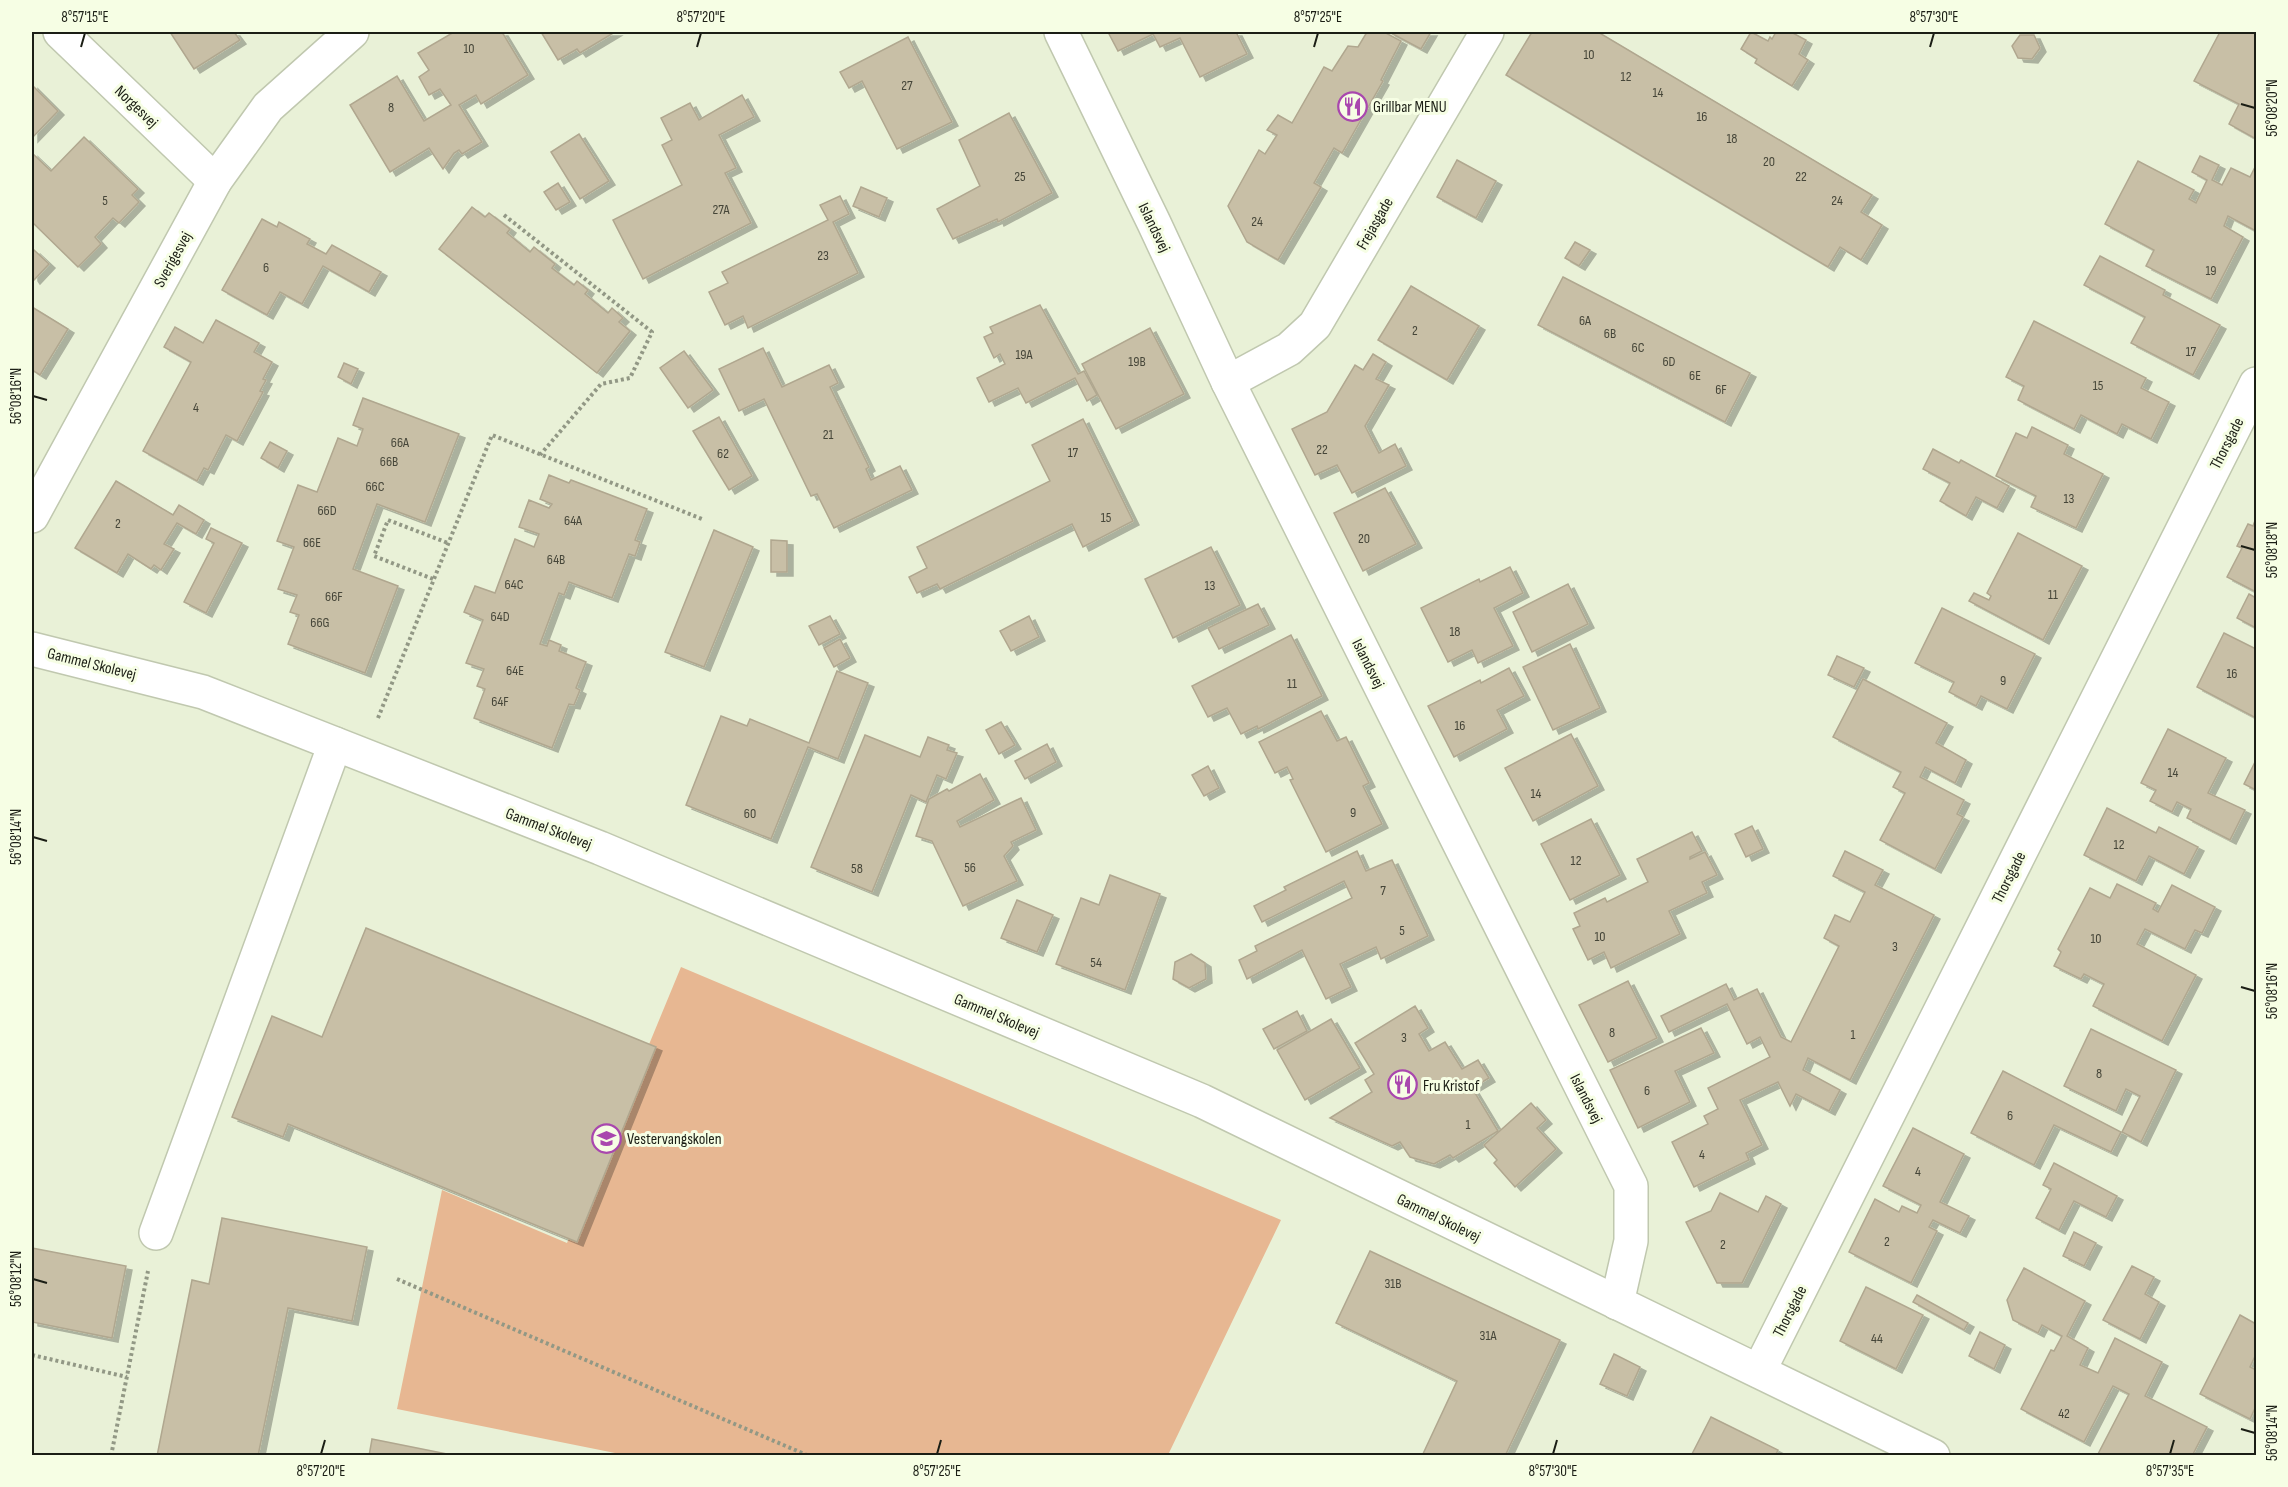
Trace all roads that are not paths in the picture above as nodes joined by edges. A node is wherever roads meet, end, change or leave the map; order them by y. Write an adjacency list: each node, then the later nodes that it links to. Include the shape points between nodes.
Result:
1 (60, 32): 5 (street, Norgesvej)
2 (352, 32): 5 (street, Sverigesvej, via 268,106)
3 (1061, 32): 6 (street, Islandsvej, via 1155,222)
4 (1487, 32): 6 (street, Frejasgade, via 1315,325 1289,349)
5 (215, 181): 8 (street, Sverigesvej)
6 (1228, 382): 12 (street, Islandsvej, via 1631,1186 1631,1241)
7 (2256, 384): 13 (street, Thorsgade)
8 (32, 516)
9 (32, 649): 10 (street, Gammel Skolevej, via 203,692)
10 (349, 749): 11 (street); 12 (street, Gammel Skolevej, via 600,848 1202,1101)
11 (156, 1233)
12 (1617, 1303): 13 (street, Gammel Skolevej)
13 (1759, 1371): 14 (street, Gammel Skolevej)
14 (1933, 1455)

